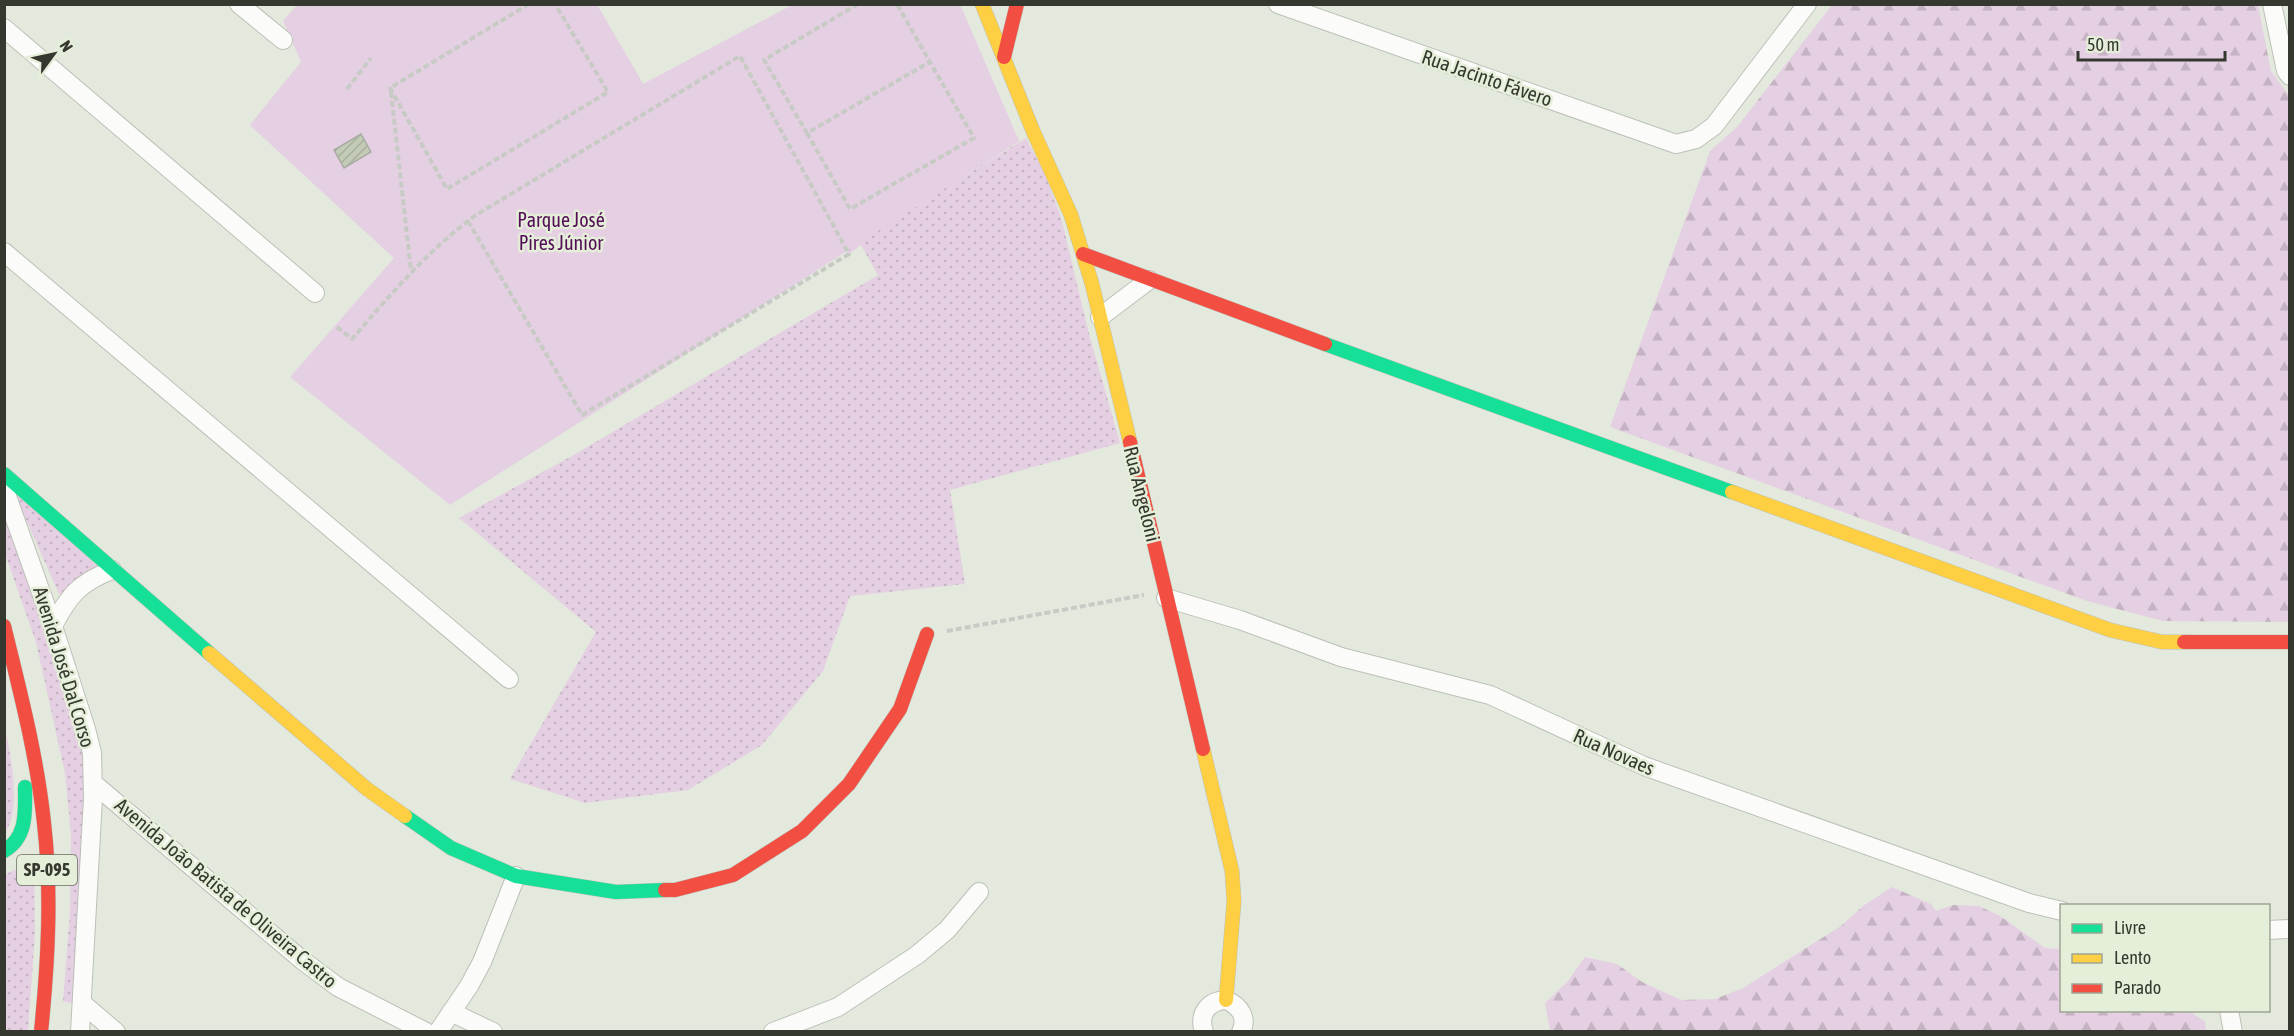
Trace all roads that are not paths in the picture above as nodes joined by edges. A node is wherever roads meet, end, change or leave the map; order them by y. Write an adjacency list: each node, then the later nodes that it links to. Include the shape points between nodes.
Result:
1 (239, 4): 8 (street)
2 (982, 4): 9 (street, Rua Angeloni)
3 (1017, 4): 9 (street)
4 (1278, 4): 5 (street, Rua Jacinto Fávero, via 1676,144 1696,139 1714,126)
5 (1807, 4)
6 (2272, 4): 10 (street)
7 (4, 28): 14 (street)
8 (283, 39)
9 (1004, 57): 11 (street, Rua Angeloni, via 1071,215)
10 (2289, 76)
11 (1083, 254): 13 (street); 15 (street, Rua Angeloni)
12 (6, 255): 24 (street)
13 (1149, 280): 15 (street); 23 (street, via 2109,630 2162,642)
14 (315, 293)
15 (1100, 317): 19 (street, Rua Angeloni)
16 (4, 474): 18 (street)
17 (4, 488): 21 (street, Avenida José Dal Corso)
18 (112, 570): 21 (street, via 77,588); 28 (street, via 367,789 452,848)
19 (1166, 595): 30 (street, Rua Novaes, via 1341,657 1490,695 1644,766); 33 (street, Rua Angeloni, via 1232,871 1234,901)
20 (4, 626): 25 (street, SP-095)
21 (53, 626): 26 (street, Avenida José Dal Corso, via 86,729)
22 (927, 634): 28 (street, via 900,709 849,784 802,831 733,875 675,890 616,892)
23 (2289, 642)
24 (509, 679)
25 (24, 710): 27 (street, via 25,825 10,849); 39 (street, SP-095, via 44,822 48,880 48,955)
26 (93, 783): 34 (street, Avenida José Dal Corso); 37 (street, Avenida João Batista de Oliveira Castro, via 302,960 338,987)
27 (4, 851)
28 (516, 876): 35 (street, via 482,962)
29 (979, 892): 44 (street, via 947,930 917,955 838,1007)
30 (2060, 911)
31 (2289, 929): 32 (street)
32 (2270, 930)
33 (1226, 1000): 38 (street, via 1239,1008); 45 (street, via 1210,1004 1205,1010)
34 (82, 1003): 40 (street, Avenida José Dal Corso); 41 (street)
35 (451, 1012): 42 (street); 43 (street)
36 (2229, 1012): 46 (street)
37 (415, 1029)
38 (1246, 1031)
39 (41, 1032)
40 (80, 1032)
41 (116, 1032)
42 (438, 1032)
43 (493, 1032)
44 (772, 1032)
45 (1204, 1032)
46 (2232, 1032)

